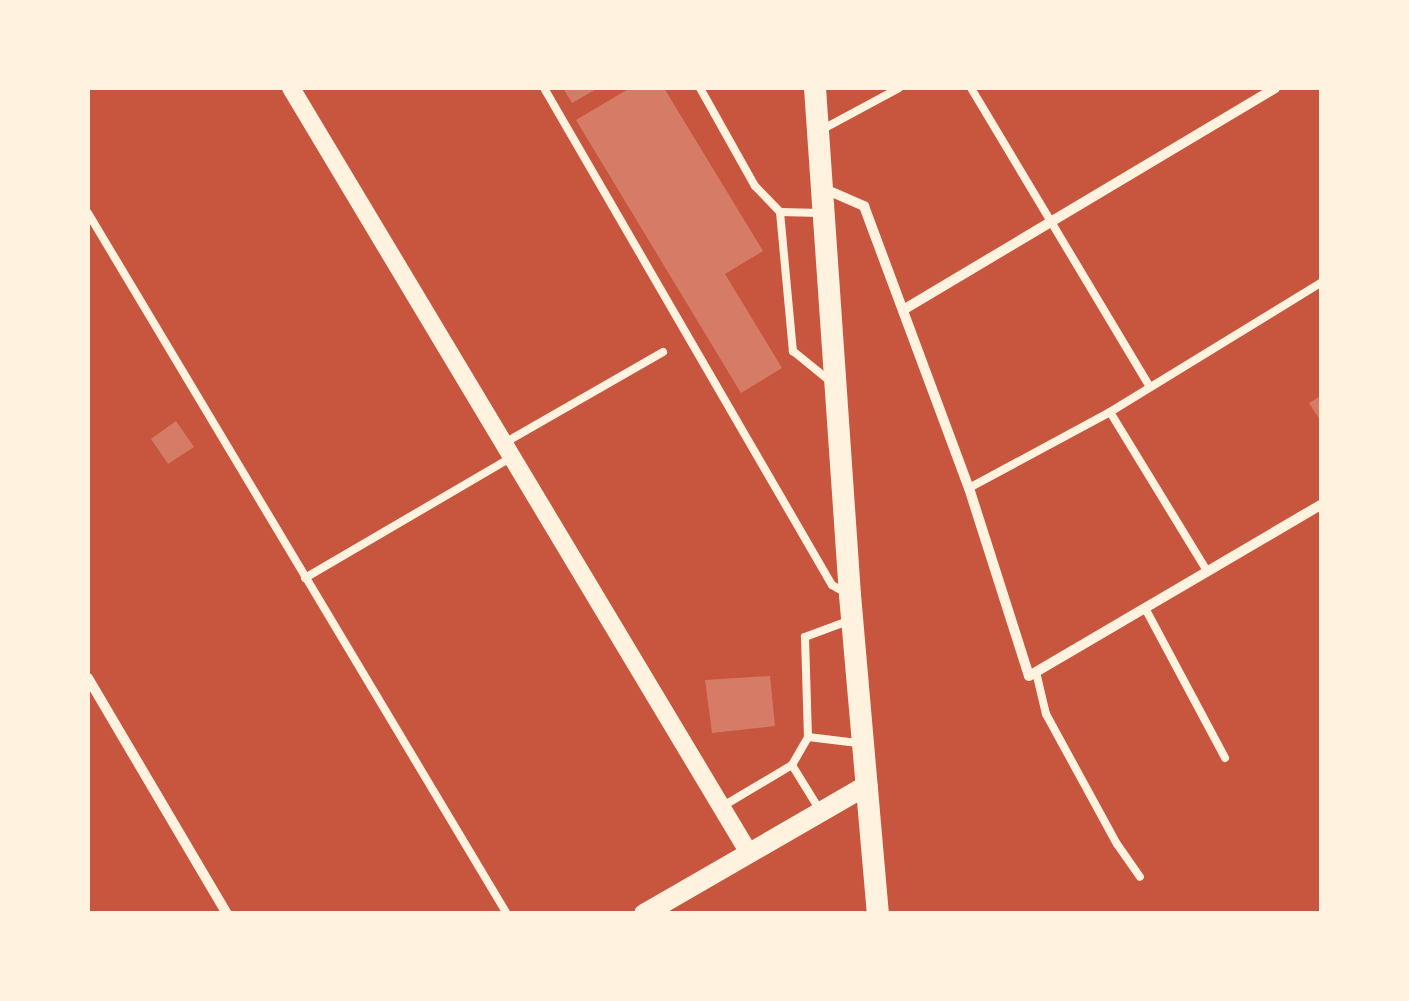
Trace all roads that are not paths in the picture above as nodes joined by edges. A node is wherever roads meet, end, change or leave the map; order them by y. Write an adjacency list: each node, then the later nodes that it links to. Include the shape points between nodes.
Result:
1 (290, 88): 19 (street)
2 (544, 88): 24 (lane, via 832,584)
3 (700, 88): 10 (lane, via 746,173)
4 (815, 88): 8 (main road)
5 (898, 88): 8 (lane)
6 (971, 88): 12 (lane)
7 (1276, 88): 12 (street)
8 (819, 132): 9 (main road)
9 (825, 201): 10 (lane); 14 (street, via 864,206); 16 (main road)
10 (780, 212): 16 (lane, via 793,351)
11 (88, 213): 23 (lane)
12 (1051, 221): 14 (street); 17 (lane)
13 (1322, 282): 17 (lane)
14 (903, 310): 20 (street)
15 (663, 352): 19 (lane)
16 (834, 384): 24 (main road)
17 (1150, 386): 18 (lane)
18 (1110, 412): 20 (lane); 22 (lane)
19 (506, 451): 23 (lane); 34 (street)
20 (968, 488): 27 (street)
21 (1322, 504): 22 (street)
22 (1207, 572): 25 (street)
23 (305, 578): 39 (lane)
24 (850, 595): 26 (main road)
25 (1145, 608): 27 (street); 31 (lane)
26 (852, 620): 29 (lane, via 805,637); 30 (main road)
27 (1032, 674): 37 (lane, via 1046,714)
28 (88, 678): 38 (street)
29 (808, 737): 30 (lane); 32 (lane)
30 (863, 744): 33 (main road)
31 (1225, 758)
32 (792, 765): 34 (lane); 35 (lane)
33 (867, 785): 35 (main road); 41 (main road)
34 (721, 807): 36 (street)
35 (821, 812): 36 (main road)
36 (749, 853): 40 (main road)
37 (1140, 877)
38 (227, 914)
39 (507, 914)
40 (644, 914)
41 (878, 914)

